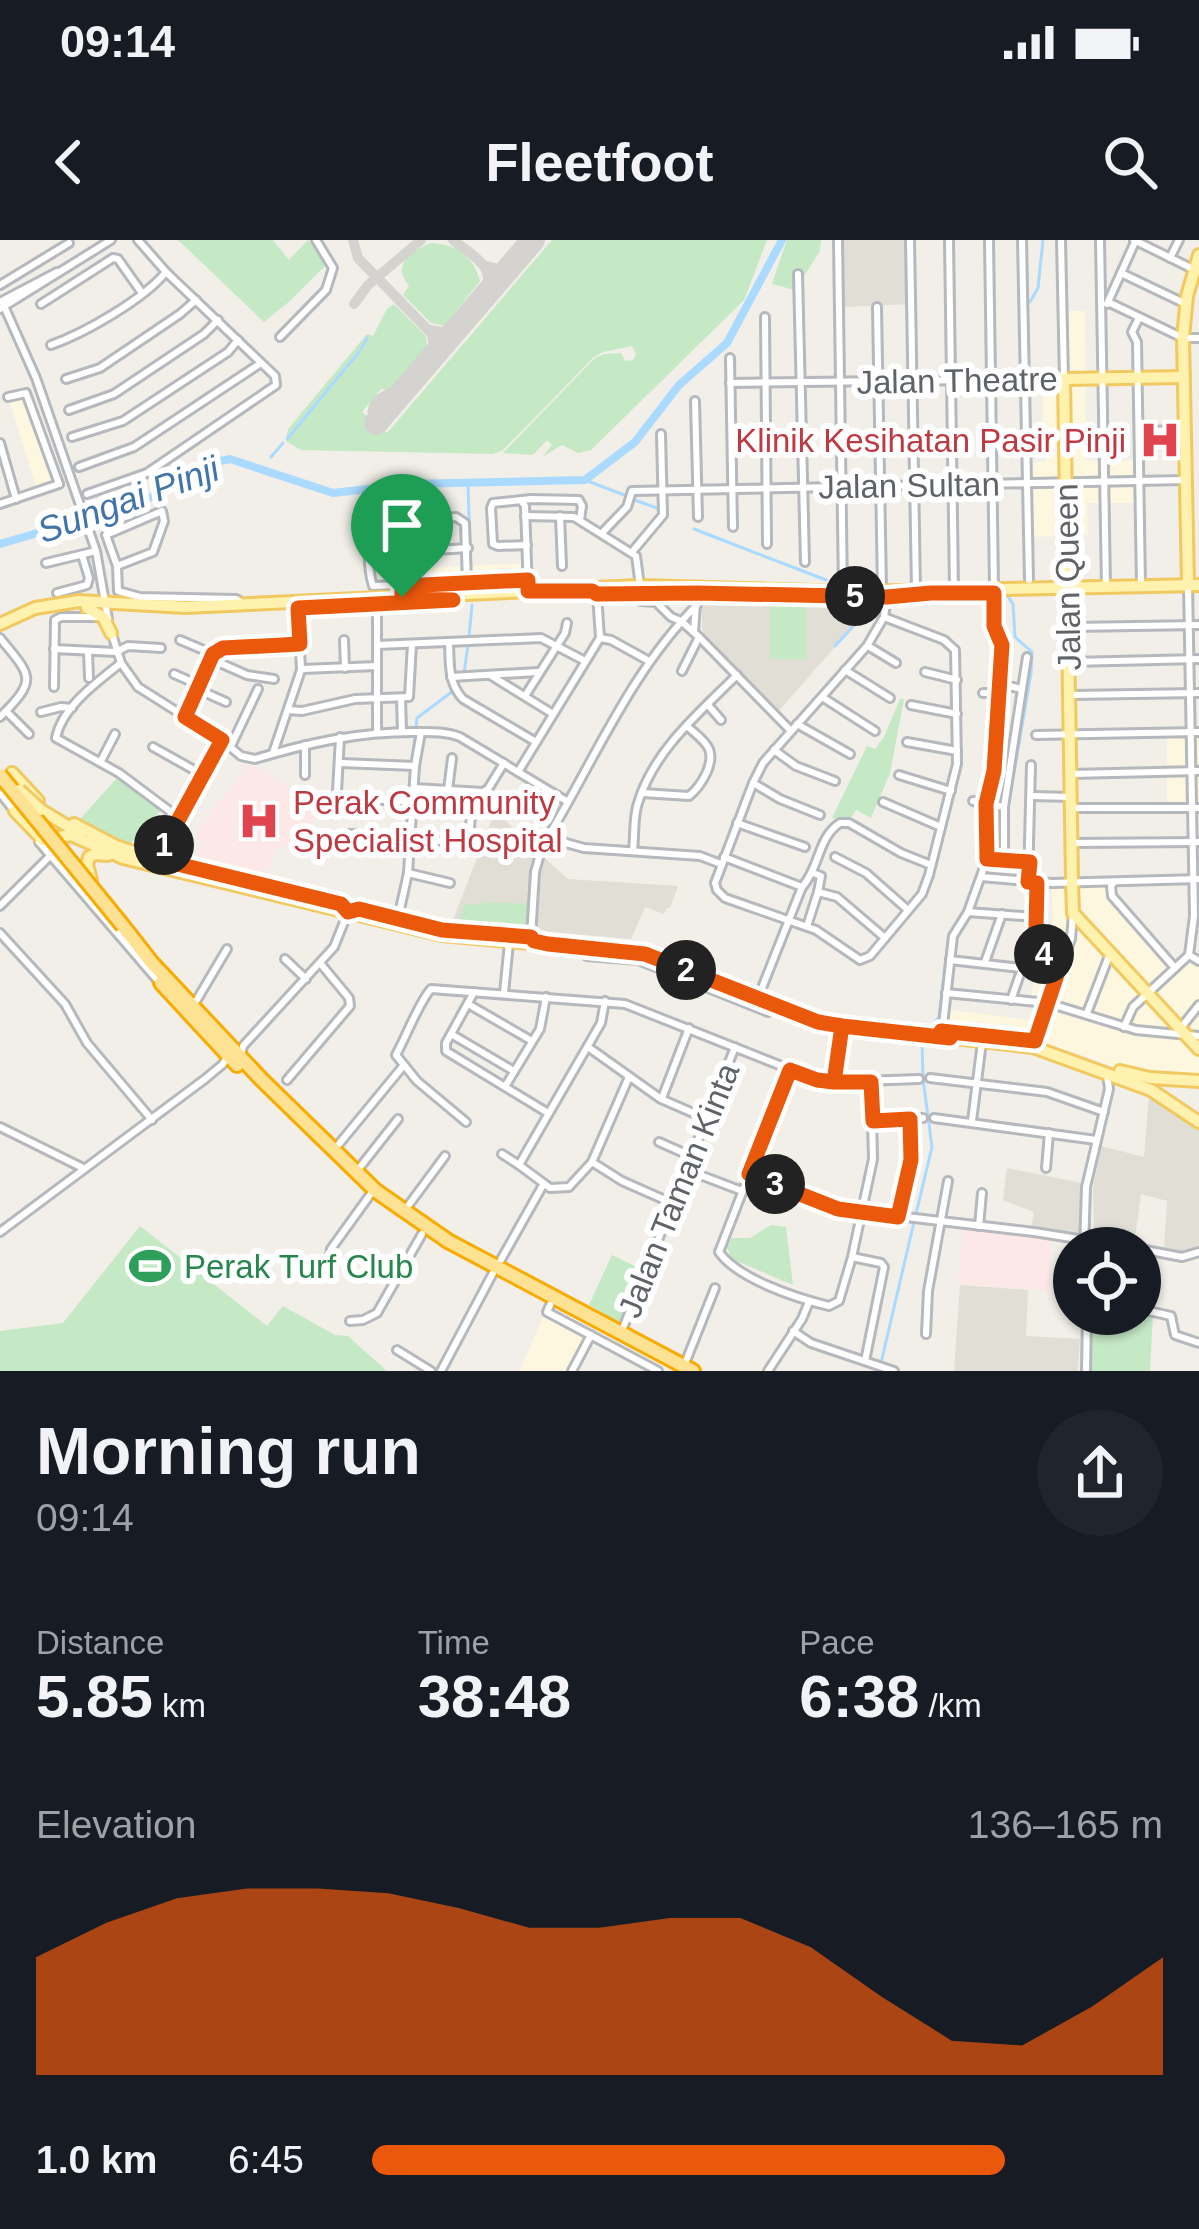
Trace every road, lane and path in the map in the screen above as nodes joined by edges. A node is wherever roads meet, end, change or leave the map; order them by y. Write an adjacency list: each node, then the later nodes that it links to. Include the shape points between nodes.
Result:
1 (111, 240): 15 (street)
2 (138, 240): 19 (street)
3 (316, 240): 34 (street, via 333,268 326,290)
4 (838, 240): 53 (street)
5 (910, 240): 50 (street)
6 (949, 240): 45 (street)
7 (988, 240): 46 (street)
8 (1022, 240): 47 (street)
9 (1061, 240): 48 (street, Jalan Queen)
10 (1100, 240): 30 (street)
11 (1179, 240): 16 (street)
12 (1134, 241): 16 (street); 20 (street)
13 (68, 242): 15 (street); 22 (street)
14 (1199, 255): 17 (main road)
15 (78, 259): 18 (street)
16 (1170, 259): 17 (street)
17 (1196, 270): 27 (main road)
18 (60, 271): 29 (street); 29 (street)
19 (166, 272): 23 (street); 24 (street)
20 (1121, 273): 25 (street); 27 (street)
21 (798, 274): 52 (street)
22 (0, 285)
23 (142, 293): 26 (street, via 113,257); 38 (street)
24 (196, 300): 33 (street); 43 (street, via 94,371)
25 (1108, 302): 30 (street); 32 (street)
26 (41, 304)
27 (1186, 304): 35 (main road)
28 (877, 307): 49 (street)
29 (3, 310): 64 (street)
30 (1102, 313): 44 (street)
31 (765, 317): 51 (street)
32 (1139, 318): 35 (street); 42 (street, via 1132,331)
33 (218, 320): 37 (street); 57 (street, via 114,394)
34 (280, 337)
35 (1183, 338): 36 (street); 41 (main road)
36 (1199, 338)
37 (238, 340): 40 (street); 61 (street, via 123,421)
38 (51, 345)
39 (730, 358): 54 (street)
40 (261, 363): 63 (street, via 134,447); 81 (street, via 276,385 147,473)
41 (1184, 377): 42 (main road, Jalan Theatre); 58 (main road)
42 (1138, 378): 44 (main road, Jalan Theatre); 66 (street)
43 (66, 379)
44 (1102, 379): 48 (main road, Jalan Theatre); 68 (street)
45 (952, 380): 46 (street, Jalan Theatre); 50 (street, Jalan Theatre); 71 (street)
46 (991, 380): 47 (street, Jalan Theatre); 72 (street)
47 (1027, 380): 48 (street, Jalan Theatre); 69 (street)
48 (1064, 380): 67 (main road, Jalan Queen)
49 (878, 381): 50 (street, Jalan Theatre); 53 (street, Jalan Theatre); 74 (street)
50 (913, 381): 73 (street)
51 (765, 382): 52 (street, Jalan Theatre); 54 (street, Jalan Theatre); 76 (street)
52 (801, 382): 53 (street, Jalan Theatre); 77 (street)
53 (838, 382): 75 (street)
54 (730, 383): 79 (street)
55 (8, 398): 70 (street, via 26,393)
56 (695, 401): 78 (street)
57 (69, 410)
58 (1185, 430): 59 (street); 65 (main road)
59 (1147, 431)
60 (661, 434): 80 (street)
61 (72, 437)
62 (0, 443): 82 (street)
63 (79, 467)
64 (70, 480): 70 (street); 95 (street)
65 (1186, 480): 66 (street, Jalan Sultan); 105 (main road)
66 (1141, 481): 68 (street, Jalan Sultan); 109 (street)
67 (1066, 482): 68 (street, Jalan Sultan); 69 (street, Jalan Sultan); 110 (main road, Jalan Queen)
68 (1105, 482): 108 (street)
69 (1027, 483): 72 (street, Jalan Sultan); 103 (street)
70 (59, 484): 82 (street)
71 (952, 484): 72 (street, Jalan Sultan); 73 (street, Jalan Sultan); 116 (street)
72 (991, 484): 111 (street)
73 (914, 485): 74 (street, Jalan Sultan); 113 (street)
74 (881, 486): 75 (street, Jalan Sultan); 119 (street)
75 (841, 487): 77 (street, Jalan Sultan); 115 (street)
76 (766, 488): 77 (street, Jalan Sultan); 79 (street, Jalan Sultan); 91 (street)
77 (803, 488): 99 (street)
78 (698, 489): 79 (street, Jalan Sultan); 80 (street, Jalan Sultan); 87 (street)
79 (733, 489): 89 (street)
80 (663, 490): 90 (street, Jalan Sultan, via 632,491); 96 (street, via 663,515)
81 (87, 494)
82 (16, 499): 84 (street)
83 (522, 502): 85 (street); 88 (street, via 580,500); 92 (street, via 494,503 493,544)
84 (0, 504)
85 (525, 516): 86 (street); 92 (street)
86 (560, 516): 88 (street); 102 (street)
87 (698, 517)
88 (580, 520): 90 (street)
89 (734, 527)
90 (602, 533): 96 (street)
91 (766, 544)
92 (526, 545): 106 (street)
93 (410, 548): 94 (street); 94 (street, via 435,519 456,517 465,523); 114 (street, via 400,562)
94 (467, 548): 104 (street)
95 (94, 552): 98 (street); 123 (street)
96 (632, 552): 107 (street)
97 (370, 553): 97 (street, via 370,522 391,520 394,550); 114 (street, via 373,586)
98 (82, 555): 100 (street); 117 (street, via 87,585)
99 (805, 562)
100 (46, 563)
101 (117, 566): 101 (street, via 106,535 162,512 153,552); 125 (street, via 120,593)
102 (562, 566)
103 (1029, 580)
104 (467, 583): 106 (street); 114 (street)
105 (1193, 585): 109 (main road); 131 (street)
106 (528, 586): 112 (main road); 114 (main road)
107 (640, 586): 112 (main road); 120 (main road)
108 (1106, 586): 109 (main road); 110 (main road)
109 (1141, 586)
110 (1067, 587): 111 (main road); 133 (main road, Jalan Queen)
111 (994, 588): 116 (main road)
112 (557, 590): 118 (street)
113 (916, 590): 116 (main road); 119 (main road)
114 (402, 591): 121 (main road, via 407,599); 125 (main road)
115 (847, 591): 119 (main road); 120 (main road)
116 (954, 591): 119 (main road); 176 (street, via 994,593)
117 (57, 593)
118 (597, 594): 120 (main road); 121 (main road); 137 (street)
119 (884, 594): 120 (main road); 128 (street)
120 (697, 595): 129 (street); 136 (street)
121 (453, 600): 124 (main road)
122 (641, 601): 129 (street)
123 (99, 603): 126 (main road); 134 (main road, via 50,604); 135 (main road); 147 (street, via 57,618)
124 (377, 604): 127 (main road); 143 (street)
125 (242, 605): 126 (main road)
126 (122, 607): 127 (main road, via 185,614); 135 (main road)
127 (298, 608): 141 (street)
128 (884, 617): 145 (street); 172 (street, via 950,644)
129 (681, 621): 136 (street); 154 (street)
130 (567, 623): 144 (street)
131 (1188, 625): 132 (street); 133 (street); 152 (street)
132 (1199, 625)
133 (1068, 627): 156 (main road, Jalan Queen)
134 (0, 632): 193 (street, via 27,679)
135 (111, 633): 149 (street)
136 (697, 635): 163 (street); 168 (street)
137 (600, 638): 154 (street); 155 (street)
138 (180, 640): 150 (street)
139 (344, 640): 160 (street)
140 (449, 643): 142 (street); 144 (street, via 541,638); 169 (street)
141 (300, 644): 150 (street, via 223,648); 161 (street)
142 (412, 644): 143 (street); 186 (street, via 411,695)
143 (377, 645): 159 (street)
144 (557, 645): 155 (street); 165 (street)
145 (867, 646): 158 (street); 162 (street)
146 (161, 648): 149 (street)
147 (54, 649): 148 (street); 173 (street)
148 (88, 651): 149 (street); 170 (street)
149 (116, 652): 157 (street)
150 (212, 657): 171 (street); 174 (street)
151 (1027, 657): 177 (street)
152 (1189, 659): 153 (street); 156 (street); 180 (street)
153 (1199, 659)
154 (649, 661): 244 (street)
155 (585, 662): 194 (street)
156 (1069, 662): 181 (main road, Jalan Queen)
157 (121, 663): 190 (street); 196 (street, via 138,687)
158 (896, 663)
159 (377, 666): 160 (street); 185 (street)
160 (345, 668): 161 (street)
161 (301, 670): 191 (street)
162 (845, 670): 183 (street); 184 (street)
163 (682, 671)
164 (925, 672): 172 (street)
165 (538, 673): 167 (street); 182 (street)
166 (174, 674): 174 (street)
167 (490, 675): 169 (street); 182 (street)
168 (737, 675): 188 (street); 199 (street)
169 (451, 676): 213 (street, via 463,699)
170 (89, 678)
171 (274, 679)
172 (956, 680): 195 (street)
173 (54, 687)
174 (198, 687): 187 (street); 196 (street)
175 (258, 689): 216 (street)
176 (999, 689): 177 (street); 178 (street); 204 (street)
177 (1022, 689): 208 (street)
178 (983, 693)
179 (1199, 693): 180 (street)
180 (1189, 694): 181 (street); 205 (street)
181 (1069, 695): 210 (main road, Jalan Queen)
182 (524, 696): 194 (street)
183 (821, 697): 199 (street); 200 (street)
184 (890, 698)
185 (377, 699): 186 (street); 191 (street); 201 (street)
186 (401, 699): 202 (street)
187 (226, 702)
188 (708, 704): 197 (street); 198 (street)
189 (910, 705): 195 (street)
190 (71, 708): 192 (street); 223 (street, via 56,738)
191 (288, 710): 220 (street)
192 (41, 712)
193 (3, 714): 206 (street)
194 (553, 714): 213 (street)
195 (957, 714): 219 (street)
196 (185, 717): 212 (street)
197 (721, 720)
198 (687, 726): 241 (street); 241 (street, via 710,753 698,788 689,796)
199 (794, 727): 218 (street); 221 (street)
200 (875, 731)
201 (376, 732): 202 (street); 211 (street)
202 (402, 732): 203 (street)
203 (421, 732): 225 (street, via 452,734); 227 (street)
204 (997, 732): 208 (street); 248 (street)
205 (1194, 732): 210 (street); 230 (street)
206 (29, 734)
207 (115, 734): 223 (street)
208 (1015, 734): 249 (street)
209 (1036, 735): 210 (street)
210 (1070, 735): 231 (main road, Jalan Queen)
211 (340, 736): 215 (street); 224 (street)
212 (222, 740): 216 (street); 232 (street)
213 (536, 742): 229 (street)
214 (907, 742): 219 (street)
215 (305, 745): 220 (street); 233 (street)
216 (231, 746): 220 (street, via 241,756)
217 (153, 747): 232 (street)
218 (774, 749): 235 (street); 236 (street)
219 (957, 751): 239 (street)
220 (273, 753)
221 (850, 754)
222 (452, 758): 238 (street)
223 (100, 761): 254 (street)
224 (340, 763): 227 (street); 243 (street, via 343,798)
225 (504, 764): 229 (street); 238 (street, via 486,791)
226 (1031, 765): 242 (street)
227 (416, 766): 237 (street)
228 (2, 772): 259 (street); 272 (main road, via 61,818); 272 (main road, bridge, via 41,810 100,844); 299 (highway, bridge)
229 (518, 772): 244 (street)
230 (1195, 772): 231 (street); 250 (street)
231 (1070, 774): 247 (main road, Jalan Queen)
232 (203, 775): 254 (street)
233 (304, 775)
234 (899, 775): 239 (street)
235 (835, 781)
236 (753, 783): 253 (street); 255 (street)
237 (414, 788): 238 (street); 243 (street)
238 (448, 790)
239 (951, 791): 256 (street)
240 (0, 793): 251 (street)
241 (643, 793): 266 (street)
242 (1030, 796): 247 (street); 274 (street)
243 (412, 802): 260 (street)
244 (568, 802): 258 (street)
245 (883, 802): 256 (street)
246 (973, 802): 248 (street)
247 (1071, 803): 250 (street); 263 (main road, Jalan Queen)
248 (986, 804): 249 (street); 271 (street)
249 (1004, 807): 267 (street)
250 (1195, 808): 261 (street)
251 (15, 812): 259 (main road, via 43,840); 268 (street)
252 (471, 813): 262 (street)
253 (820, 814)
254 (179, 818): 272 (street)
255 (737, 823): 265 (street); 273 (street)
256 (941, 827): 275 (street)
257 (350, 834): 260 (street)
258 (550, 834): 266 (street, via 584,848); 300 (street, via 535,872)
259 (58, 838): 270 (main road, via 71,835); 280 (street)
260 (411, 838): 262 (street); 276 (street)
261 (1195, 842): 263 (street); 279 (street)
262 (469, 843): 264 (street)
263 (1071, 843): 282 (main road, Jalan Queen)
264 (480, 844)
265 (805, 847)
266 (633, 850): 273 (street)
267 (1004, 850)
268 (51, 855): 287 (street); 318 (street)
269 (835, 857): 288 (street)
270 (123, 858): 280 (main road, via 91,856); 289 (main road)
271 (987, 859): 274 (street); 278 (street)
272 (160, 860): 289 (main road)
273 (723, 861): 285 (street); 296 (street, via 720,895)
274 (1030, 862): 281 (street)
275 (931, 865): 277 (street, via 844,822 829,830); 288 (street)
276 (408, 873): 284 (street); 295 (street)
277 (813, 873): 285 (street); 286 (street, via 821,876)
278 (981, 878): 281 (street); 290 (street)
279 (1196, 879): 283 (street); 293 (street)
280 (91, 880): 305 (street)
281 (1033, 882): 282 (street); 294 (street)
282 (1072, 882): 283 (street); 292 (main road, Jalan Queen)
283 (1114, 882): 316 (street, via 1112,896)
284 (450, 883)
285 (802, 886): 296 (street)
286 (818, 892): 298 (street); 301 (street, via 837,897)
287 (0, 906)
288 (908, 910): 301 (street)
289 (348, 912): 295 (main road); 303 (main road); 313 (street)
290 (968, 912): 291 (street); 311 (street)
291 (1002, 914): 294 (street); 314 (street)
292 (1073, 914): 308 (main road); 312 (street)
293 (1193, 916): 297 (street); 309 (street)
294 (1036, 917): 307 (street)
295 (398, 918): 300 (main road)
296 (790, 920): 298 (street); 321 (street)
297 (1199, 925)
298 (807, 926): 301 (street, via 860,960)
299 (121, 928): 305 (highway); 318 (highway)
300 (531, 937): 304 (main road); 321 (main road, via 640,948)
301 (885, 938)
302 (2, 940): 370 (street, via 64,1004)
303 (510, 941): 304 (main road); 323 (street)
304 (548, 944): 329 (main road, via 653,957)
305 (140, 946): 331 (highway)
306 (227, 949): 331 (street)
307 (1028, 950): 312 (street); 315 (street)
308 (1111, 953): 320 (main road); 332 (street)
309 (1196, 957): 316 (street)
310 (285, 959): 317 (street)
311 (950, 960): 314 (street); 322 (street)
312 (1062, 960): 327 (street)
313 (320, 963): 317 (street); 353 (street, via 350,1006)
314 (985, 964): 315 (street)
315 (1021, 968): 325 (street)
316 (1174, 968): 320 (street)
317 (306, 979): 345 (street)
318 (166, 989): 345 (highway)
319 (475, 992): 323 (street); 328 (street); 346 (street, via 428,991 396,1055)
320 (1147, 992): 335 (street); 336 (main road)
321 (760, 993): 329 (street); 338 (main road, via 825,1018)
322 (946, 993): 325 (street); 338 (street)
323 (504, 994): 324 (street)
324 (546, 997): 326 (street); 339 (street)
325 (1011, 1000): 327 (street)
326 (604, 1001): 334 (street); 342 (street)
327 (1048, 1003): 332 (street); 340 (street)
328 (468, 1004): 337 (street); 339 (street)
329 (775, 1005): 333 (main road)
330 (1199, 1005): 336 (street)
331 (194, 1007): 345 (highway)
332 (1087, 1013): 335 (street)
333 (842, 1026): 338 (main road); 357 (street)
334 (689, 1028): 343 (street); 361 (street)
335 (1124, 1028): 336 (street)
336 (1188, 1033): 344 (main road)
337 (451, 1034): 348 (street); 360 (street, via 448,1054)
338 (946, 1035): 340 (main road); 341 (main road)
339 (532, 1041): 348 (street)
340 (1035, 1041): 354 (main road, via 1129,1074)
341 (982, 1042): 349 (main road, via 1033,1047); 359 (street)
342 (587, 1047): 350 (street); 364 (street)
343 (735, 1047): 347 (street); 368 (street, Jalan Taman Kinta)
344 (1199, 1049)
345 (234, 1055): 370 (street); 379 (highway); 394 (highway)
346 (404, 1065): 372 (street); 379 (street)
347 (790, 1070): 357 (street); 389 (street)
348 (514, 1071): 360 (street)
349 (1107, 1073): 355 (main road); 363 (street)
350 (628, 1077): 361 (street); 383 (street)
351 (930, 1078): 359 (street)
352 (919, 1079): 358 (street)
353 (286, 1080)
354 (1175, 1080): 356 (main road); 362 (main road)
355 (1128, 1081): 362 (main road); 363 (street, via 1115,1084)
356 (1198, 1081)
357 (834, 1082): 358 (street)
358 (871, 1082): 371 (street)
359 (977, 1084): 363 (street, via 1047,1092); 374 (street)
360 (506, 1086): 364 (street)
361 (661, 1099): 368 (street)
362 (1171, 1101): 373 (main road)
363 (1104, 1112): 377 (street)
364 (548, 1113): 384 (street)
365 (923, 1118): 369 (street)
366 (934, 1118): 374 (street)
367 (398, 1119): 388 (street)
368 (707, 1119): 382 (street, Jalan Taman Kinta)
369 (910, 1119): 371 (street); 398 (street)
370 (152, 1120): 385 (street)
371 (873, 1121): 396 (street)
372 (466, 1122)
373 (1197, 1122)
374 (972, 1123): 376 (street)
375 (0, 1127): 385 (street)
376 (1049, 1133): 377 (street); 386 (street)
377 (1097, 1140): 401 (street)
378 (659, 1142): 382 (street)
379 (333, 1152): 388 (highway)
380 (502, 1154): 384 (street)
381 (445, 1156): 397 (street)
382 (692, 1157): 387 (street, Jalan Taman Kinta)
383 (592, 1162): 391 (street, via 569,1187); 395 (street)
384 (519, 1165): 391 (street)
385 (83, 1168): 402 (street)
386 (1046, 1168)
387 (687, 1170): 392 (street); 395 (street, Jalan Taman Kinta)
388 (355, 1174): 397 (highway)
389 (749, 1174): 392 (street); 396 (street)
390 (947, 1180): 399 (street)
391 (543, 1184): 409 (street)
392 (742, 1191): 411 (street, via 720,1256)
393 (982, 1193): 400 (street)
394 (370, 1196): 403 (highway); 407 (street)
395 (674, 1204): 419 (street, Jalan Taman Kinta)
396 (861, 1212): 398 (street); 408 (street)
397 (403, 1213): 409 (highway)
398 (898, 1217): 399 (street)
399 (939, 1222): 400 (street); 416 (street)
400 (979, 1226): 404 (street)
401 (1085, 1227)
402 (0, 1232)
403 (422, 1234): 409 (highway); 414 (street, via 377,1313)
404 (1053, 1239)
405 (1199, 1252): 406 (street)
406 (1161, 1253)
407 (330, 1254)
408 (852, 1257): 411 (street, via 839,1301); 422 (street, via 884,1267)
409 (495, 1270): 412 (highway); 419 (highway); 427 (street)
410 (716, 1288): 425 (street)
411 (810, 1301): 415 (street)
412 (549, 1308): 417 (street); 419 (highway)
413 (1161, 1314): 420 (street, via 1171,1316 1175,1336)
414 (350, 1322)
415 (793, 1331): 422 (street); 429 (street)
416 (926, 1334)
417 (591, 1335): 419 (street); 428 (street)
418 (1087, 1335): 431 (street)
419 (619, 1341): 423 (highway)
420 (1199, 1343)
421 (398, 1350): 426 (street)
422 (865, 1361): 424 (street)
423 (655, 1362): 425 (highway)
424 (873, 1368): 430 (street)
425 (685, 1369)
426 (431, 1371)
427 (441, 1371)
428 (572, 1371)
429 (768, 1371)
430 (894, 1371)
431 (1086, 1371)

